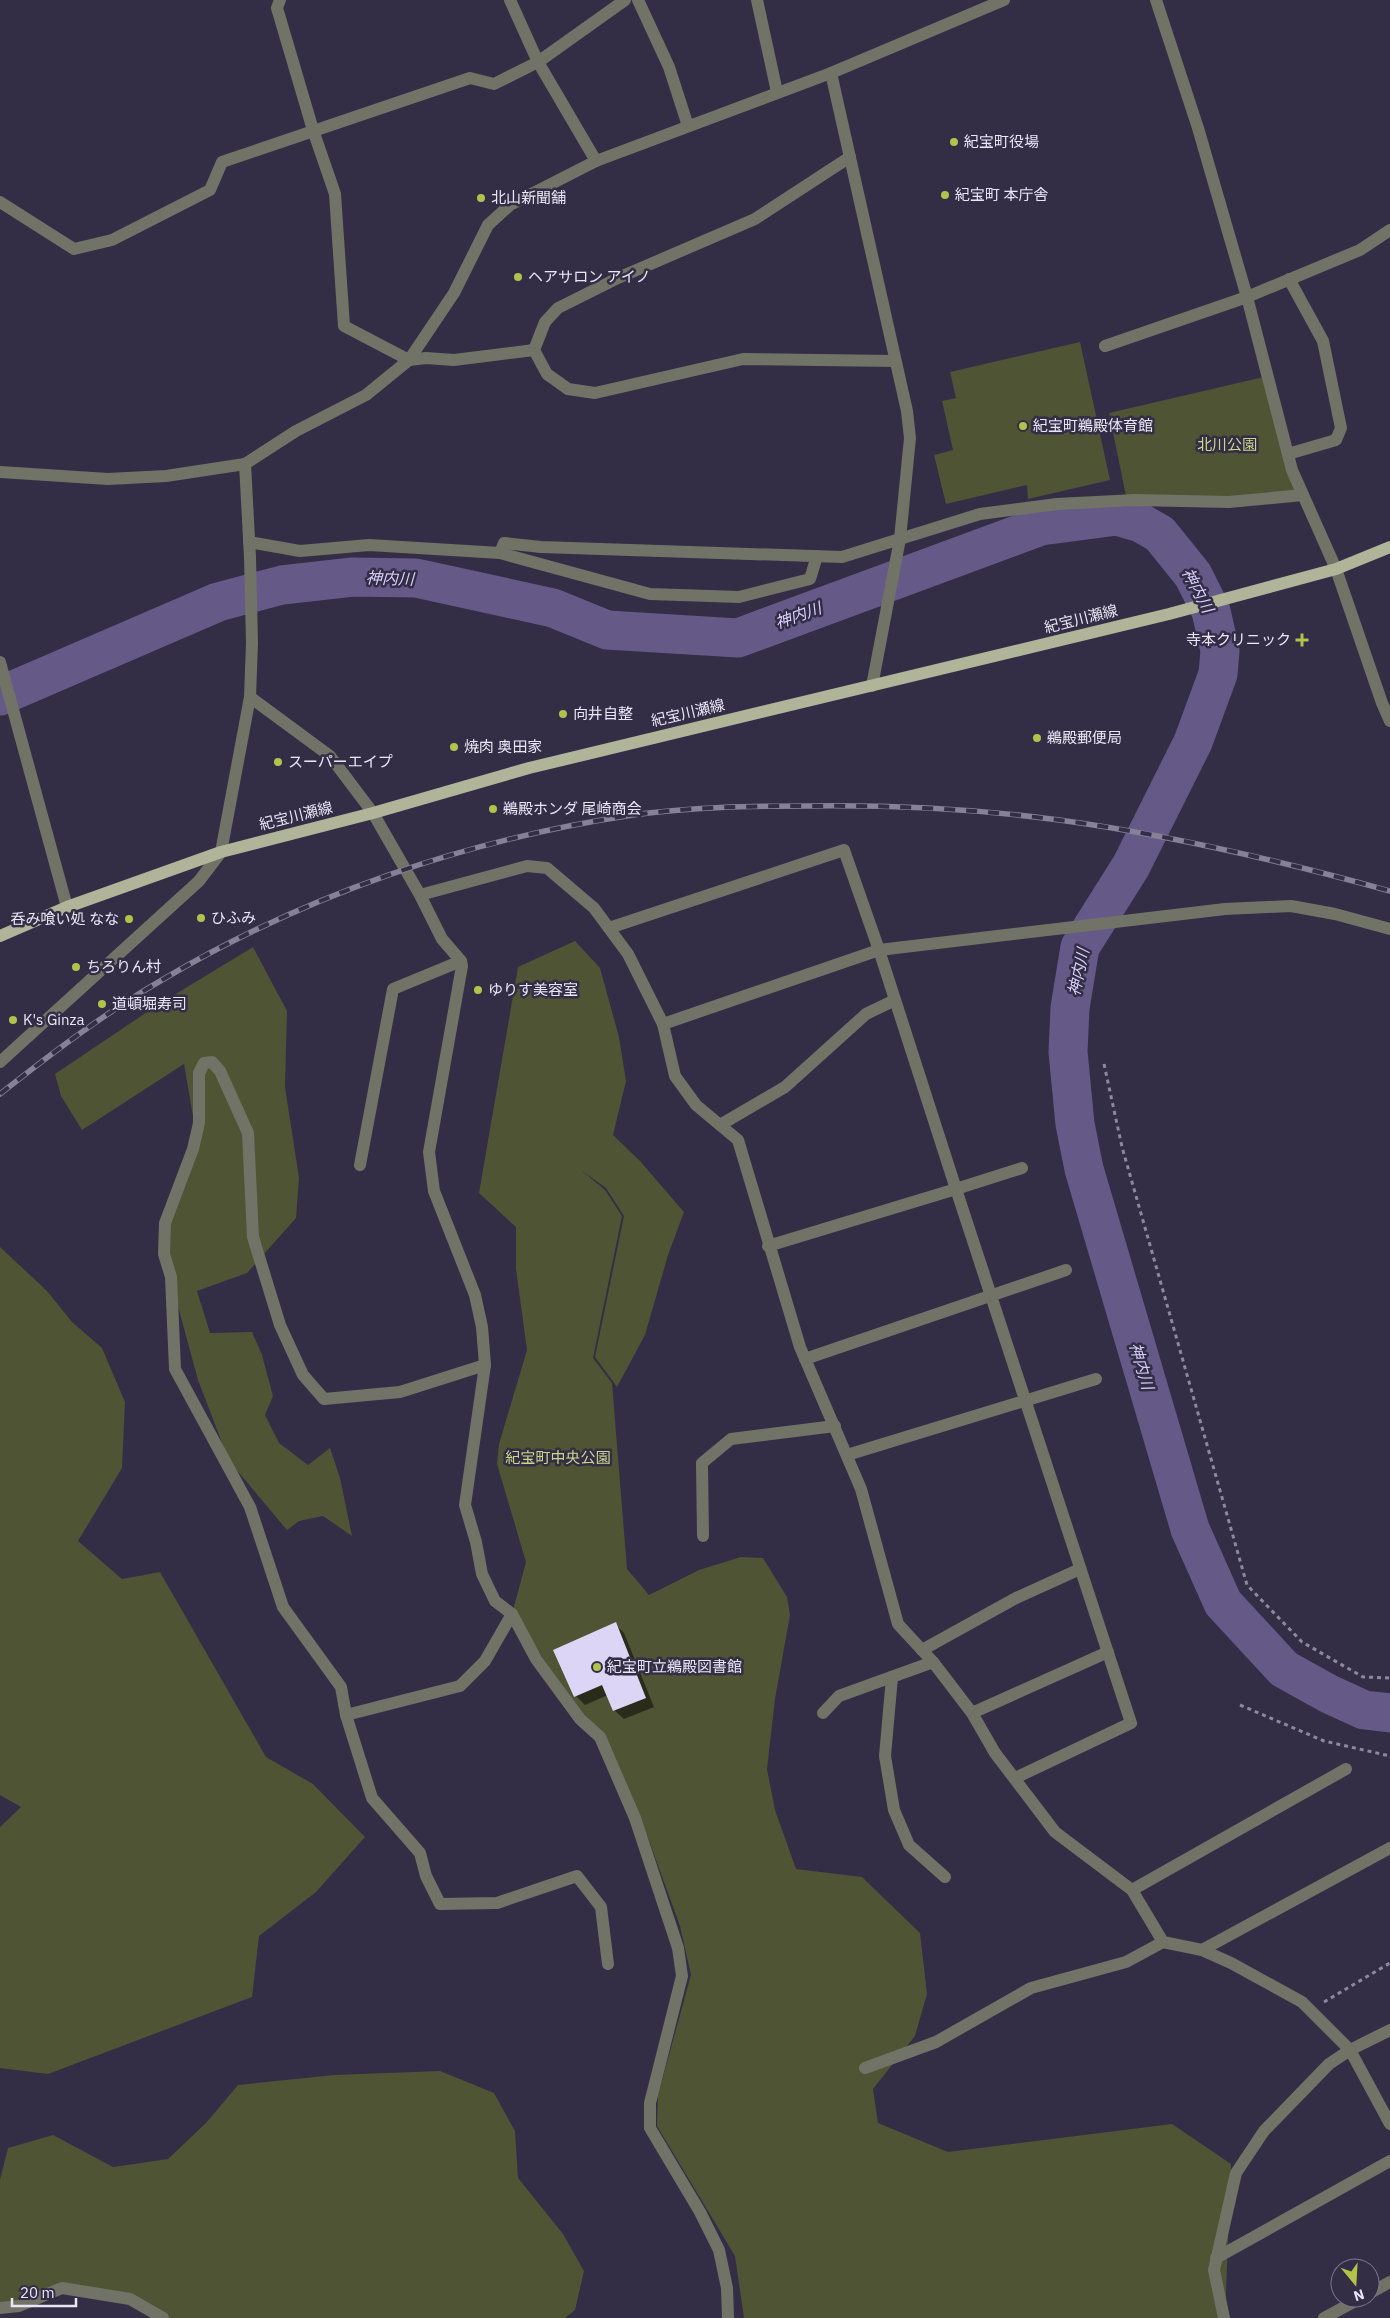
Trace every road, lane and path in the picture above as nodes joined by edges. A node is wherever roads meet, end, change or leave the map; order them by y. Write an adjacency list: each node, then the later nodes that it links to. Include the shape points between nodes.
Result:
1 (280, 0): 13 (street, via 277,8)
2 (510, 0): 9 (street)
3 (625, 0): 9 (street)
4 (638, 0): 12 (street, via 669,67)
5 (757, 0): 11 (street)
6 (1004, 0): 8 (street)
7 (1156, 0): 19 (street, via 1198,128)
8 (990, 3): 10 (street)
9 (538, 62): 13 (street, via 494,84 470,78); 15 (street)
10 (831, 73): 11 (street); 14 (street)
11 (777, 92): 12 (street)
12 (688, 126): 15 (street)
13 (312, 130): 16 (street, via 222,162 210,190 112,240 74,249); 22 (street, via 336,194 344,326)
14 (850, 157): 21 (street, via 755,219 618,278 558,308 545,322); 23 (street)
15 (596, 161): 22 (street, via 510,206 488,225 454,293)
16 (0, 202)
17 (1390, 230): 18 (street, via 1360,250)
18 (1289, 280): 19 (street); 24 (street, via 1323,341 1341,428 1336,440)
19 (1247, 297): 20 (street); 24 (street)
20 (1105, 346)
21 (534, 350): 22 (street, via 454,360); 23 (street, via 547,374 568,390 595,393 743,359)
22 (409, 360): 25 (street, via 366,394 296,431)
23 (895, 361): 28 (street, via 910,438)
24 (1288, 454): 27 (street)
25 (245, 464): 26 (street, via 166,476 108,479); 29 (street)
26 (0, 472)
27 (1303, 494): 28 (street, via 1229,502 1135,500 1057,504 980,514); 33 (street)
28 (900, 539): 32 (street, via 842,557); 35 (street)
29 (249, 542): 31 (street, via 300,551 369,545); 36 (street)
30 (1390, 547): 33 (main road, 紀宝川瀬線)
31 (500, 553): 32 (street, via 504,543); 32 (street, via 650,594 739,597 810,579)
32 (817, 556)
33 (1336, 569): 35 (main road, 紀宝川瀬線, via 1169,614); 37 (street)
34 (0, 662): 42 (street)
35 (872, 686): 39 (main road, 紀宝川瀬線, via 529,768)
36 (250, 697): 39 (street, via 330,756); 40 (street)
37 (1386, 701): 38 (street)
38 (1390, 720)
39 (373, 814): 40 (main road, 紀宝川瀬線); 41 (street)
40 (221, 852): 42 (main road, 紀宝川瀬線); 50 (street, via 199,881)
41 (420, 894): 43 (street, via 527,866 547,868 594,908); 47 (street, via 442,939)
42 (67, 906): 45 (main road, 紀宝川瀬線)
43 (609, 928): 46 (street, via 844,850); 49 (street, via 628,954)
44 (1390, 929): 46 (street, via 1290,906 1225,909)
45 (0, 936)
46 (879, 950): 48 (street); 49 (street)
47 (461, 961): 53 (street, via 393,989); 60 (street, via 429,1152 434,1191 475,1295)
48 (895, 1000): 52 (street, via 866,1014 785,1087); 55 (street)
49 (662, 1024): 52 (street, via 675,1076 696,1105)
50 (0, 1062)
51 (1104, 1064): 72 (path, via 1125,1156 1247,1585 1302,1642 1363,1678)
52 (720, 1126): 56 (street, via 738,1140)
53 (360, 1165)
54 (1022, 1168): 55 (street)
55 (956, 1189): 56 (street); 58 (street)
56 (768, 1246): 59 (street)
57 (1066, 1270): 58 (street)
58 (990, 1295): 59 (street); 62 (street)
59 (805, 1359): 63 (street)
60 (485, 1365): 67 (street, via 464,1505 482,1574 494,1601); 76 (street, via 400,1392 324,1399 303,1375 280,1325 253,1237 248,1133 220,1071 212,1062 204,1063 199,1072 194,1149 165,1223 164,1254 170,1277 175,1369 250,1507 283,1607 341,1687)
61 (1096, 1379): 62 (street)
62 (1025, 1401): 64 (street); 66 (street)
63 (835, 1426): 64 (street); 65 (street, via 731,1439 702,1463)
64 (847, 1455): 68 (street, via 861,1489 898,1624)
65 (703, 1536)
66 (1080, 1569): 68 (street, via 1016,1598); 69 (street)
67 (512, 1614): 76 (street, via 485,1661 460,1686); 97 (street, via 536,1659 580,1719 600,1737 635,1818 678,1948 682,1976 650,2104 650,2128 700,2212 718,2250 727,2288)
68 (922, 1650): 70 (street)
69 (1108, 1652): 74 (street); 79 (street, via 1131,1723)
70 (933, 1662): 71 (street); 74 (street)
71 (892, 1677): 75 (street, via 839,1696); 81 (street, via 885,1756 894,1810 909,1845)
72 (1390, 1678)
73 (1240, 1705): 77 (path, via 1324,1741)
74 (972, 1712): 79 (street, via 995,1753)
75 (823, 1713)
76 (346, 1715): 86 (street, via 372,1798 420,1853 426,1876 440,1904 497,1903 578,1876 601,1907)
77 (1390, 1756)
78 (1346, 1769): 82 (street)
79 (1015, 1778): 82 (street, via 1055,1832)
80 (1390, 1848): 84 (street)
81 (945, 1877)
82 (1132, 1890): 83 (street)
83 (1163, 1942): 84 (street); 90 (street, via 1126,1962 1031,1988 936,2042)
84 (1202, 1950): 87 (street, via 1302,2002)
85 (1390, 1963): 87 (path)
86 (608, 1964)
87 (1310, 2011): 89 (street)
88 (1390, 2030): 89 (street)
89 (1350, 2050): 91 (street); 93 (street, via 1329,2064 1264,2131 1236,2173)
90 (865, 2068)
91 (1390, 2124)
92 (1390, 2161): 93 (street)
93 (1216, 2258): 98 (street, via 1214,2270)
94 (0, 2308): 96 (street, via 19,2306 62,2288 130,2299)
95 (1342, 2308): 99 (street)
96 (163, 2318)
97 (728, 2318)
98 (1224, 2318)
99 (1324, 2318)

